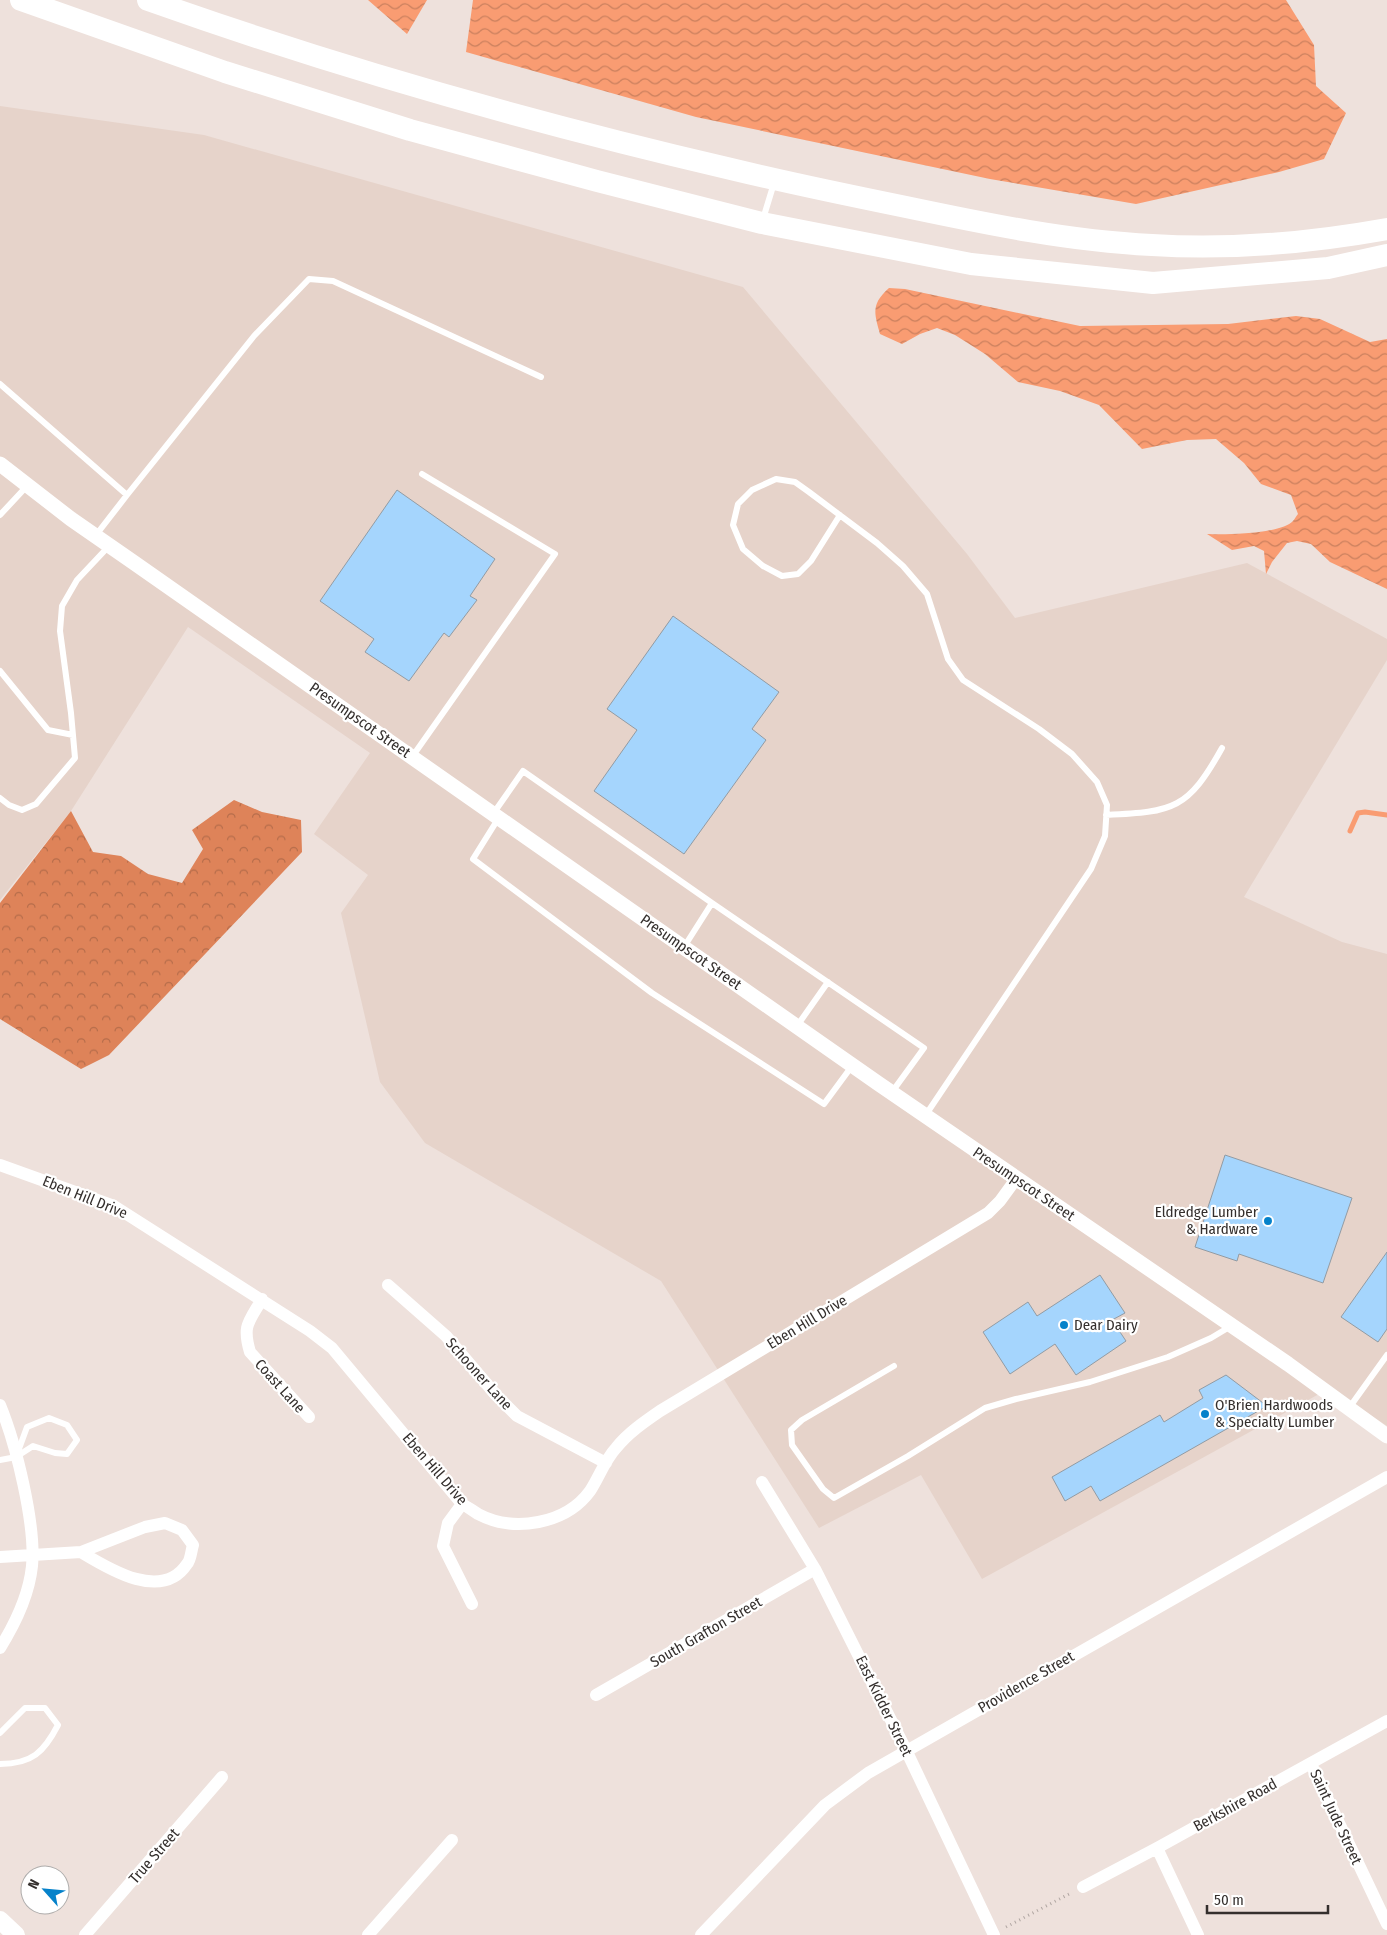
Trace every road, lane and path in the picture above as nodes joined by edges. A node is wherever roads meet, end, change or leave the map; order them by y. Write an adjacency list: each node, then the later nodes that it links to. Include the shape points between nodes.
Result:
1 (21, 0): 4 (highway, via 225,72 410,130)
2 (148, 0): 3 (highway, via 438,93 663,153)
3 (775, 179): 4 (lane); 5 (highway, via 973,221 1114,243 1224,246 1330,239)
4 (762, 222): 6 (highway, via 972,264 1153,283 1328,268)
5 (1387, 229)
6 (1387, 256)
7 (541, 377): 12 (lane, via 333,281 309,280 254,336)
8 (0, 384): 12 (lane)
9 (0, 464): 11 (street, Presumpscot Street)
10 (422, 474): 20 (lane, via 555,554)
11 (28, 485): 13 (lane); 15 (street, Presumpscot Street)
12 (127, 495): 15 (lane)
13 (0, 515)
14 (840, 515): 14 (lane, via 798,574 782,576 743,550 733,525 738,504 752,490 776,479 795,482); 22 (lane, via 897,560 926,594 948,659 963,680 1072,754 1097,782 1107,805)
15 (96, 535): 16 (street, Presumpscot Street)
16 (110, 545): 18 (lane, via 77,580 62,606 60,631); 20 (street, Presumpscot Street)
17 (0, 671): 18 (lane, via 48,730)
18 (73, 735): 21 (lane, via 75,758 36,804 22,810 9,806)
19 (1222, 748): 22 (lane, via 1198,787 1174,806 1138,814)
20 (412, 757): 23 (street, Presumpscot Street)
21 (0, 798)
22 (1106, 815): 30 (lane, via 1105,836 1091,869)
23 (496, 816): 24 (lane, via 523,771); 25 (street, Presumpscot Street); 28 (lane, via 473,859 652,993 824,1104)
24 (712, 903): 25 (lane); 26 (lane)
25 (684, 947): 27 (street, Presumpscot Street)
26 (828, 982): 27 (lane); 29 (lane, via 924,1048)
27 (796, 1026): 28 (street, Presumpscot Street)
28 (852, 1066): 29 (street, Presumpscot Street)
29 (891, 1093): 30 (street, Presumpscot Street)
30 (925, 1116): 32 (street, Presumpscot Street)
31 (0, 1165): 34 (street, Eben Hill Drive, via 114,1206)
32 (1016, 1179): 35 (street, Presumpscot Street); 44 (street, Eben Hill Drive, via 988,1213 660,1411 624,1439)
33 (388, 1286): 44 (street, Schooner Lane, via 446,1336 517,1416)
34 (262, 1299): 40 (street, Coast Lane, via 246,1329 250,1352); 47 (street, Eben Hill Drive, via 332,1348)
35 (1231, 1326): 37 (lane, via 1168,1357 1090,1382 985,1408 834,1498 823,1489 792,1445 791,1430 802,1420); 39 (street, Presumpscot Street)
36 (1387, 1355): 39 (lane)
37 (894, 1366)
38 (0, 1405): 42 (street)
39 (1349, 1408): 41 (street, Presumpscot Street)
40 (309, 1417)
41 (1387, 1436)
42 (16, 1457): 42 (lane, via 33,1446 66,1454 77,1440 67,1425 49,1418 27,1427); 43 (lane); 49 (street)
43 (0, 1460)
44 (606, 1463): 47 (street, Eben Hill Drive, via 590,1491 558,1517 518,1524 480,1515)
45 (1387, 1477): 57 (street, Providence Street)
46 (762, 1482): 51 (street, East Kidder Street)
47 (462, 1504): 52 (street, via 448,1523 443,1546)
48 (81, 1552): 48 (street, via 118,1573 136,1580 155,1582 174,1577 188,1564 192,1545 182,1530 165,1523 145,1527); 49 (street)
49 (32, 1555): 50 (street); 53 (street, via 28,1588 14,1624)
50 (0, 1557)
51 (816, 1569): 54 (street, South Grafton Street); 57 (street, East Kidder Street)
52 (472, 1604)
53 (0, 1648)
54 (596, 1695)
55 (1387, 1721): 59 (street, Berkshire Road)
56 (0, 1733): 58 (lane, via 25,1708 45,1708 58,1725 48,1744 34,1756 16,1764)
57 (906, 1750): 66 (street, East Kidder Street); 70 (street, Providence Street, via 825,1805)
58 (0, 1764)
59 (1310, 1764): 62 (street, Berkshire Road); 65 (street, Saint Jude Street)
60 (222, 1777): 68 (street, True Street)
61 (452, 1840): 69 (street)
62 (1156, 1848): 63 (street, Berkshire Road); 71 (street)
63 (1083, 1887): 66 (path)
64 (0, 1920): 67 (main road)
65 (1387, 1924)
66 (993, 1934)
67 (16, 1935)
68 (85, 1935)
69 (368, 1935)
70 (701, 1935)
71 (1198, 1935)

